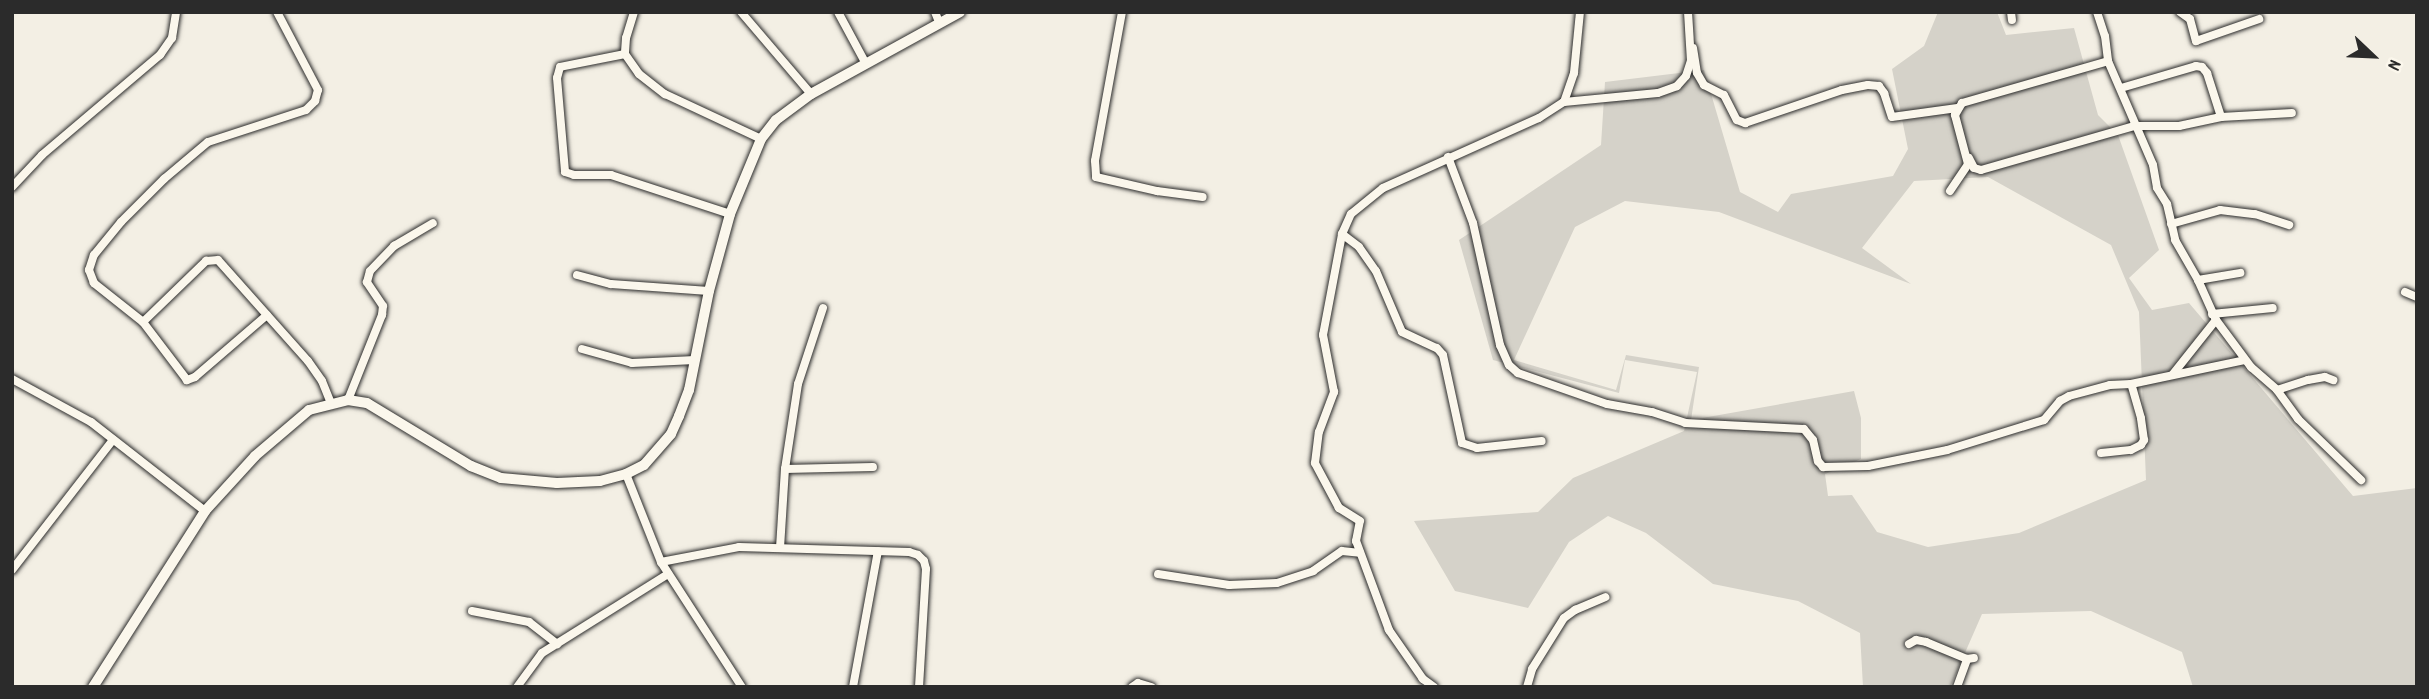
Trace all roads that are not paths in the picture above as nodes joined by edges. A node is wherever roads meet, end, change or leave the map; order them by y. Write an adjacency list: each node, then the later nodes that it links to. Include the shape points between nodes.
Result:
1 (176, 12): 28 (street, via 172,38 160,55 42,155)
2 (277, 12): 46 (street, via 318,90 315,101 306,110 208,142 164,178 94,256 89,270 94,283)
3 (634, 12): 15 (street)
4 (741, 12): 19 (street)
5 (838, 12): 17 (street)
6 (960, 12): 12 (street)
7 (1122, 12): 30 (street, via 1096,177)
8 (1580, 12): 20 (street, via 1574,74)
9 (1688, 12): 14 (street)
10 (2097, 12): 16 (street)
11 (2179, 12): 13 (street, via 2190,19 2196,41)
12 (937, 17): 17 (street)
13 (2259, 19)
14 (1693, 48): 20 (street, via 1686,76 1668,90); 21 (street, via 1697,74 1704,85 1724,95 1737,120 1745,123 1868,85 1879,86 1892,117)
15 (625, 54): 25 (street, via 639,74 665,94); 31 (street, via 559,67 565,172 611,175)
16 (2108, 61): 18 (street); 21 (street)
17 (866, 64): 19 (street)
18 (2121, 88): 23 (street, via 2202,67); 24 (street)
19 (811, 94): 25 (street, via 776,120)
20 (1564, 102): 26 (street, via 1539,118)
21 (1957, 108): 27 (street, via 1955,120)
22 (2292, 113): 23 (street)
23 (2221, 117): 24 (street, via 2179,126)
24 (2134, 127): 27 (street, via 1980,170); 33 (street, via 2153,165 2153,179 2167,204)
25 (761, 139): 31 (street)
26 (1448, 157): 35 (street, via 1383,188 1351,214); 53 (street, via 1469,209 1500,345 1509,365 1527,377 1607,404 1685,423 1799,427 1810,434 1823,467 1868,466 1996,436 2044,420 2069,396)
27 (1969, 158): 29 (street)
28 (12, 187)
29 (1950, 191)
30 (1202, 197)
31 (730, 214): 39 (street)
32 (433, 223): 55 (street, via 394,246 370,271 367,282 383,306 382,315)
33 (2171, 224): 34 (street, via 2220,210 2255,214); 38 (street)
34 (2289, 225)
35 (1342, 234): 58 (street, via 1359,247 1376,271 1402,331 1443,355 1462,443 1477,448); 67 (street, via 1323,335 1334,392 1319,432 1315,464 1339,508 1360,521 1356,541)
36 (2240, 273): 38 (street)
37 (577, 275): 39 (street, via 611,284)
38 (2198, 280): 45 (street)
39 (709, 291): 48 (street)
40 (2405, 292): 41 (street)
41 (2417, 297)
42 (823, 308): 61 (street, via 798,384)
43 (2273, 308): 45 (street)
44 (267, 315): 46 (street, via 218,260 211,259); 46 (street, via 187,380); 56 (street, via 308,361)
45 (2214, 317): 49 (street); 50 (street)
46 (143, 321)
47 (582, 349): 48 (street, via 632,363)
48 (695, 360): 62 (street, via 689,390 671,434 644,465)
49 (2245, 360): 50 (street); 54 (street)
50 (2173, 374): 53 (street)
51 (12, 379): 57 (street, via 90,422)
52 (2333, 380): 54 (street, via 2308,380)
53 (2131, 384): 59 (street, via 2144,440 2131,450)
54 (2277, 390): 63 (street, via 2298,419)
55 (348, 400): 56 (street); 62 (street, via 367,403 471,466 501,478 600,481)
56 (331, 402): 64 (street, via 309,410 255,456)
57 (113, 440): 64 (street); 69 (street)
58 (1542, 441)
59 (2101, 453)
60 (873, 467): 61 (street)
61 (785, 469): 65 (street)
62 (626, 474): 68 (street)
63 (2361, 480)
64 (205, 511): 77 (street)
65 (780, 548): 66 (street); 68 (street, via 739,547)
66 (878, 551): 80 (street); 81 (street, via 909,552 924,561)
67 (1360, 553): 71 (street, via 1342,551 1313,571 1277,583 1229,585); 76 (street, via 1389,630)
68 (661, 562): 70 (street)
69 (12, 570)
70 (668, 574): 74 (street); 79 (street)
71 (1158, 574)
72 (1605, 597): 86 (street, via 1564,618 1532,669)
73 (472, 611): 74 (street, via 529,622)
74 (557, 643): 78 (street, via 542,653)
75 (1909, 644): 87 (street, via 1926,642 1970,658)
76 (1423, 679): 84 (street); 85 (street)
77 (93, 687)
78 (517, 687)
79 (742, 687)
80 (853, 687)
81 (919, 687)
82 (1132, 687): 83 (street, via 1138,683)
83 (1151, 687)
84 (1416, 687)
85 (1434, 687)
86 (1527, 687)
87 (1957, 687)

